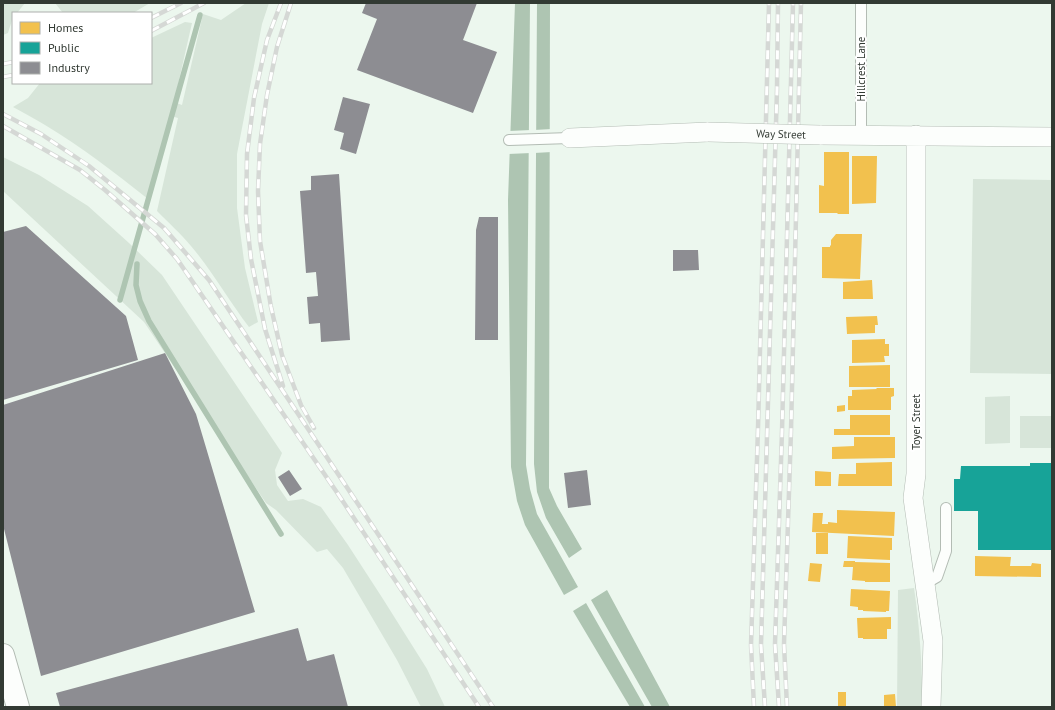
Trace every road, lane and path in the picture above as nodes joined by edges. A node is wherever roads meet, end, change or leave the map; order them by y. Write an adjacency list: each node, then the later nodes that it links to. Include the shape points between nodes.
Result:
1 (861, 3): 2 (lane, Hillcrest Lane)
2 (861, 135): 3 (street, Way Street); 5 (street, Way Street, bridge, via 708,132)
3 (916, 135): 4 (street, Way Street); 8 (street, Toyer Street, via 916,474 913,498)
4 (1052, 137)
5 (562, 138): 6 (lane, Way Street)
6 (509, 140)
7 (946, 508): 8 (lane, via 946,551 937,577)
8 (925, 584): 11 (street, Toyer Street, via 933,642)
9 (3, 655): 10 (street)
10 (18, 707)
11 (931, 707)

